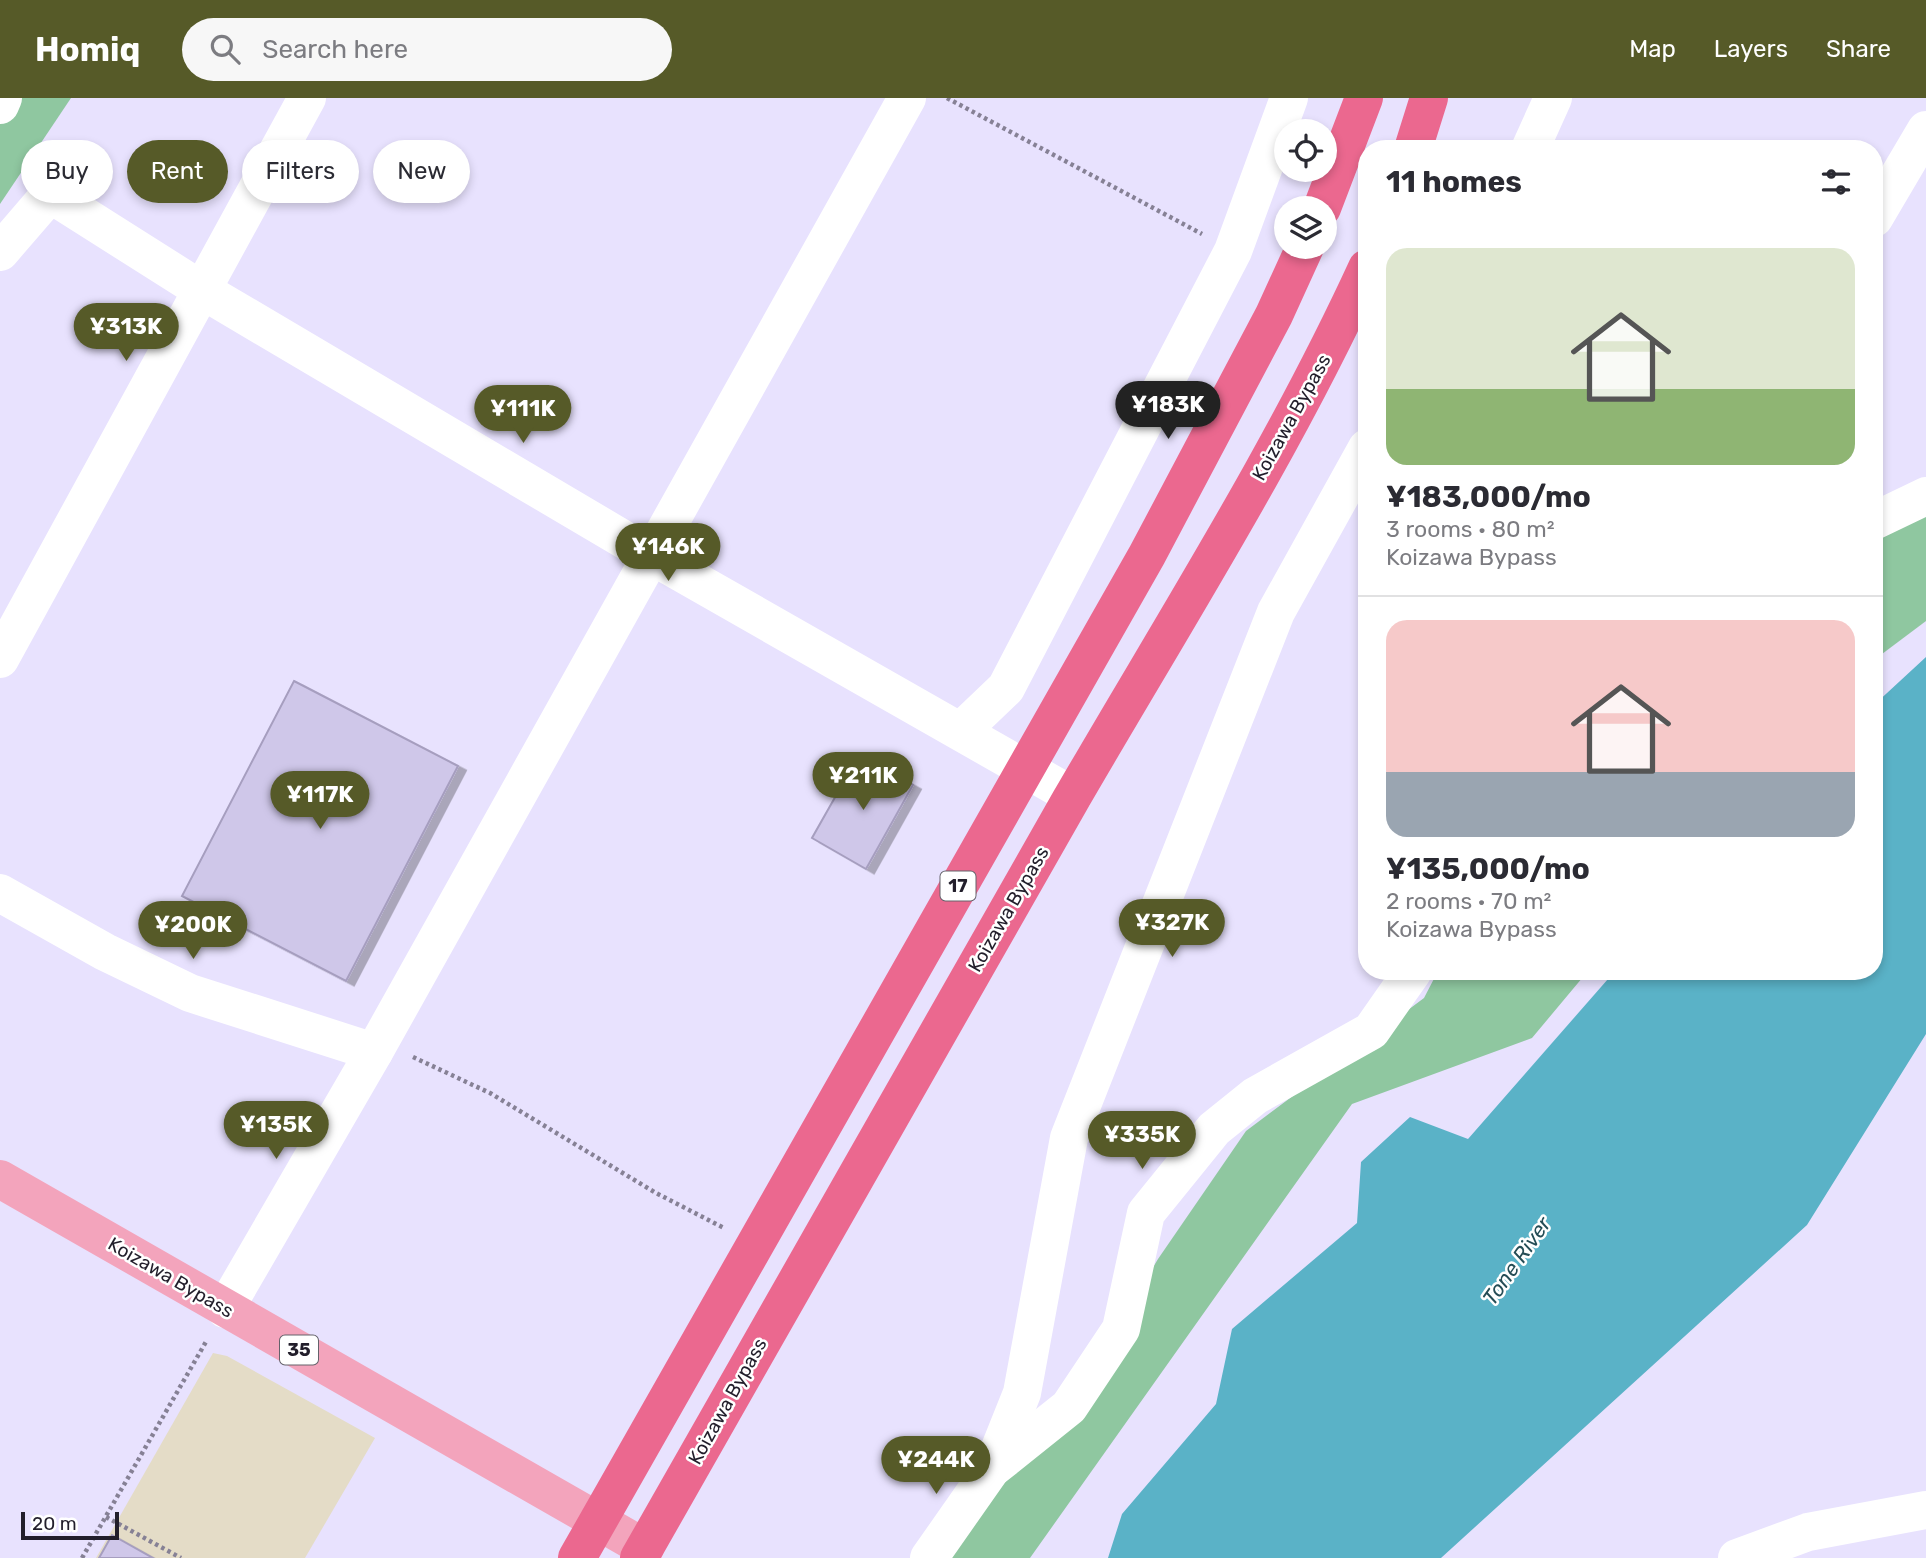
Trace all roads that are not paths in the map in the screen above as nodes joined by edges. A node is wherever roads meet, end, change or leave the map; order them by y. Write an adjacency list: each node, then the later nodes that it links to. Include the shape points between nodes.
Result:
1 (3, 98): 8 (street)
2 (307, 98): 17 (street)
3 (907, 98): 21 (street)
4 (1289, 98): 23 (street, via 1233,251 1006,688)
5 (1364, 98): 12 (highway)
6 (1429, 98): 10 (highway)
7 (1553, 98): 11 (street)
8 (0, 106)
9 (1926, 130): 13 (street)
10 (1416, 140)
11 (1534, 140)
12 (1327, 196)
13 (1883, 203)
14 (0, 252): 17 (street, via 50,194)
15 (1300, 259): 24 (highway, 17, via 1147,555)
16 (1358, 287): 25 (highway, Koizawa Bypass, via 1202,580)
17 (200, 289): 21 (street); 22 (street)
18 (1358, 464): 31 (street, via 1276,612 1069,1138 1022,1393)
19 (1926, 496): 20 (street)
20 (1883, 517)
21 (650, 555): 23 (street); 28 (street)
22 (0, 659)
23 (962, 730): 24 (street)
24 (1025, 767): 25 (street); 33 (highway, 17)
25 (1073, 796): 34 (highway, Koizawa Bypass)
26 (0, 893): 28 (street, via 190,993)
27 (1407, 980): 31 (street, via 1371,1031 1255,1096 1214,1129 1146,1213 1121,1329 1069,1406)
28 (377, 1046): 30 (street)
29 (0, 1178): 30 (main road, Koizawa Bypass / 35)
30 (225, 1309): 33 (main road, Koizawa Bypass / 35)
31 (992, 1468): 36 (street)
32 (1926, 1510): 37 (street, via 1808,1532)
33 (599, 1520): 34 (main road, Koizawa Bypass / 35); 35 (highway, 17)
34 (649, 1555)
35 (577, 1558)
36 (929, 1558)
37 (1737, 1558)

